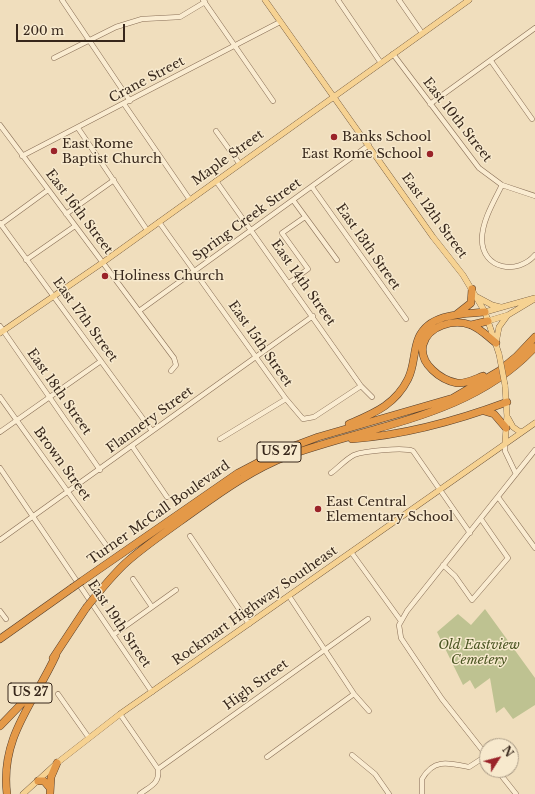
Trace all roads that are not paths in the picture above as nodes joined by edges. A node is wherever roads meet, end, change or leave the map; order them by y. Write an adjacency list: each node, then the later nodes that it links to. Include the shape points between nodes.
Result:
1 (62, 0): 10 (street)
2 (265, 0): 7 (main road, East 12th Street)
3 (338, 0): 15 (street)
4 (399, 0): 9 (street)
5 (469, 0): 9 (main road, Maple Street)
6 (204, 1): 10 (street, via 180,17 135,20 104,32); 11 (street)
7 (280, 22): 11 (street, Crane Street); 16 (main road, East 12th Street)
8 (535, 28): 14 (street)
9 (422, 33): 12 (main road, Maple Street)
10 (90, 41): 13 (street); 17 (street)
11 (235, 46): 17 (street, Crane Street); 18 (street)
12 (393, 54): 15 (main road, Maple Street); 20 (street, East 10th Street)
13 (54, 58)
14 (491, 61): 20 (street); 21 (street)
15 (381, 63): 16 (main road, Maple Street)
16 (332, 96): 25 (main road, East 12th Street); 27 (main road, Maple Street)
17 (130, 100): 19 (street, Crane Street)
18 (273, 101)
19 (124, 104): 23 (street, Crane Street); 34 (street)
20 (430, 104): 30 (street, East 10th Street, via 474,163)
21 (532, 119)
22 (0, 125): 26 (street, East 16th Street)
23 (78, 128): 26 (street, Crane Street); 28 (street)
24 (216, 131): 27 (street)
25 (369, 145): 31 (street, Spring Creek Street); 49 (main road, East 12th Street)
26 (22, 156): 32 (street, East 16th Street)
27 (239, 163): 29 (main road, Maple Street)
28 (114, 180): 36 (street); 41 (street)
29 (216, 181): 34 (main road, Maple Street); 42 (street, East 14th Street)
30 (502, 184): 33 (street, East 10th Street); 43 (street, via 482,238 486,255 497,266 509,268 523,265)
31 (312, 187): 35 (street, Spring Creek Street); 59 (street, East 13th Street)
32 (48, 190): 36 (street, East 16th Street); 39 (street)
33 (535, 196)
34 (190, 200): 38 (main road, Maple Street)
35 (293, 200): 37 (street); 42 (street, Spring Creek Street)
36 (66, 214): 40 (street, East 16th Street)
37 (305, 217): 45 (street); 48 (street, via 282,233 308,269)
38 (159, 222): 41 (main road, Maple Street); 47 (street, East 15th Street)
39 (0, 224): 44 (street, East 17th Street)
40 (75, 226): 44 (street); 46 (street, East 16th Street)
41 (147, 230): 46 (main road, Maple Street)
42 (252, 230): 47 (street, Spring Creek Street); 48 (street, East 14th Street)
43 (535, 255)
44 (26, 260): 50 (street, East 17th Street)
45 (337, 260)
46 (102, 263): 50 (main road, Maple Street); 54 (street, East 16th Street)
47 (194, 271): 54 (street, Spring Creek Street); 66 (street, East 15th Street)
48 (289, 283): 58 (street, East 14th Street)
49 (472, 289): 51 (main road, East 12th Street); 56 (highway, via 471,303)
50 (53, 296): 62 (main road, Maple Street); 67 (street, East 17th Street)
51 (476, 297): 53 (main road); 55 (main road, East 12th Street)
52 (535, 298): 53 (main road); 57 (main road)
53 (503, 308): 55 (main road)
54 (138, 311): 68 (street, East 16th Street, via 176,361)
55 (485, 312): 56 (highway); 60 (main road, East 12th Street)
56 (456, 315): 84 (highway, via 439,319 422,333 408,379 380,411)
57 (508, 315): 60 (main road); 64 (main road, via 499,327)
58 (313, 316): 66 (street, Flannery Street); 70 (street, East 14th Street)
59 (406, 319)
60 (488, 321): 61 (highway); 64 (main road, East 12th Street)
61 (471, 325): 64 (highway); 69 (highway, via 456,322 442,325 433,331 423,346 425,359 438,375 457,383 466,383)
62 (1, 330): 72 (street, East 18th Street)
63 (535, 337): 69 (highway, Turner McCall Boulevard / US 27)
64 (496, 343): 75 (main road, East 12th Street, bridge)
65 (535, 347): 86 (highway, Turner McCall Boulevard / US 27, via 522,361 491,383 449,406)
66 (257, 358): 74 (street, East 15th Street); 81 (street, Flannery Street)
67 (101, 361): 72 (street); 81 (street, East 17th Street)
68 (171, 371)
69 (499, 371): 84 (highway, Turner McCall Boulevard / US 27, via 453,398)
70 (361, 386): 73 (street, East 14th Street); 74 (street, East 15th Street, via 314,417 303,419)
71 (0, 397): 78 (street, Brown Street)
72 (49, 397): 78 (street); 91 (street, East 18th Street)
73 (372, 398)
74 (286, 400): 85 (street)
75 (507, 402): 76 (highway); 77 (main road, East 12th Street)
76 (484, 411): 80 (highway, via 494,414); 86 (highway, via 394,436)
77 (507, 416): 80 (main road, East 12th Street); 82 (main road, via 513,427 520,432)
78 (17, 420): 83 (street); 95 (street, Brown Street)
79 (535, 423): 82 (main road, Rockmart Highway Southeast)
80 (506, 428): 87 (main road, East 12th Street)
81 (152, 431): 88 (street, Flannery Street)
82 (523, 431): 87 (main road, Rockmart Highway Southeast)
83 (0, 432)
84 (318, 437): 112 (highway, Turner McCall Boulevard / US 27, bridge, via 278,452 221,483)
85 (220, 439)
86 (338, 440): 121 (highway, Turner McCall Boulevard / US 27, bridge, via 286,457 244,477 129,560 86,608)
87 (505, 444): 93 (street, East 12th Street, via 505,451); 94 (main road, Rockmart Highway Southeast)
88 (132, 446): 91 (street, Flannery Street); 96 (street)
89 (535, 450): 93 (street)
90 (0, 468): 98 (street, East 19th Street)
91 (100, 470): 95 (street, Flannery Street)
92 (331, 473): 94 (street, via 354,455 405,449 415,452)
93 (516, 474): 97 (street)
94 (440, 490): 100 (street); 105 (main road, Rockmart Highway Southeast)
95 (67, 492): 98 (street, Flannery Street); 103 (street, Brown Street)
96 (167, 497)
97 (498, 497): 99 (street); 104 (street)
98 (33, 517): 102 (street, Flannery Street); 117 (street, East 19th Street)
99 (481, 519): 100 (street); 106 (street, via 508,558 472,600)
100 (470, 533): 106 (street)
101 (190, 536): 116 (street)
102 (0, 540)
103 (106, 545)
104 (535, 548)
105 (351, 552): 109 (main road, Rockmart Highway Southeast); 115 (street)
106 (443, 565): 115 (street)
107 (133, 579): 110 (street)
108 (176, 590): 110 (street)
109 (289, 596): 116 (main road, Rockmart Highway Southeast); 120 (street)
110 (152, 607): 117 (street)
111 (0, 611): 113 (street)
112 (36, 614): 118 (highway, Turner McCall Boulevard / US 27); 119 (highway)
113 (6, 619)
114 (368, 619): 120 (street, High Street)
115 (401, 621): 129 (street, via 399,632 404,643 442,699)
116 (249, 624): 122 (main road, Rockmart Highway Southeast)
117 (113, 635): 122 (street, East 19th Street)
118 (0, 639)
119 (0, 645)
120 (326, 649): 124 (street); 134 (street, High Street)
121 (56, 655): 127 (highway, Turner McCall Boulevard / US 27, via 28,696); 138 (highway, via 9,736 3,763)
122 (152, 692): 126 (main road, Rockmart Highway Southeast)
123 (58, 694): 128 (street)
124 (354, 694): 125 (street); 131 (street)
125 (369, 711)
126 (120, 714): 128 (main road, Rockmart Highway Southeast); 134 (street)
127 (0, 726)
128 (89, 738): 133 (main road, Rockmart Highway Southeast)
129 (479, 746)
130 (352, 755): 141 (street, via 375,774)
131 (266, 756)
132 (479, 761): 142 (street, via 469,767 448,763 433,767 422,779)
133 (57, 763): 136 (main road, Rockmart Highway Southeast); 137 (highway, via 51,777)
134 (158, 769): 140 (street, via 159,777 156,783)
135 (503, 778): 143 (street)
136 (38, 781): 137 (highway, via 44,781); 139 (main road, Rockmart Highway Southeast)
137 (50, 791)
138 (7, 794)
139 (24, 794)
140 (140, 794)
141 (389, 794)
142 (422, 794)
143 (516, 794)

